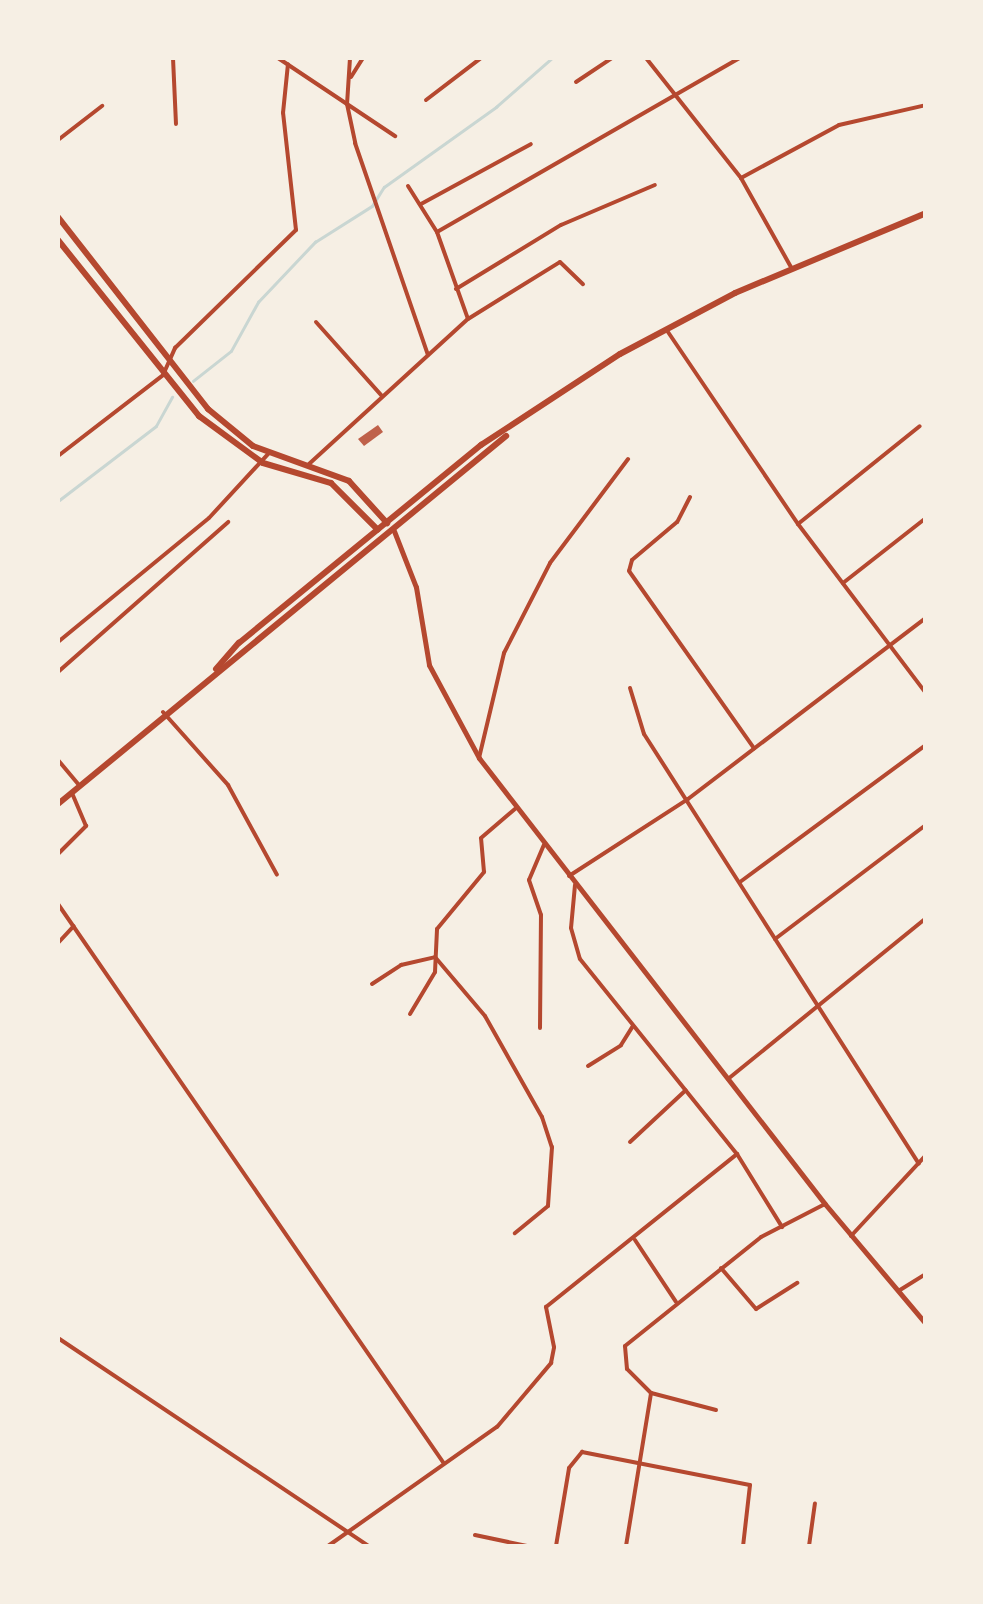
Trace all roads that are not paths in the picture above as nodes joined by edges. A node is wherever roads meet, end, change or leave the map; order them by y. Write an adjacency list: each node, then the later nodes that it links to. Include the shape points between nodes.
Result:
1 (174, 58): 17 (street)
2 (278, 58): 9 (street)
3 (350, 58): 10 (street)
4 (363, 58): 10 (street)
5 (481, 58): 13 (street)
6 (612, 58): 11 (street)
7 (646, 58): 12 (street)
8 (739, 58): 12 (street)
9 (288, 64): 14 (street); 36 (street, via 284,113 298,226)
10 (350, 77): 14 (street)
11 (576, 82)
12 (672, 91): 21 (street); 27 (street)
13 (426, 100)
14 (347, 104): 18 (street); 35 (street)
15 (926, 105): 21 (street, via 838,126)
16 (102, 106): 19 (street)
17 (176, 124)
18 (395, 136)
19 (58, 140)
20 (531, 144): 24 (street)
21 (741, 178): 29 (street)
22 (654, 184): 31 (street, via 561,225)
23 (408, 186): 24 (street)
24 (421, 204): 27 (street)
25 (926, 213): 29 (main road)
26 (58, 218): 36 (main road)
27 (438, 232): 31 (street)
28 (58, 240): 37 (main road)
29 (791, 267): 34 (main road)
30 (584, 284): 32 (street, via 560,262)
31 (456, 289): 32 (street)
32 (468, 319): 35 (street)
33 (316, 322): 38 (street)
34 (665, 328): 40 (main road); 50 (street)
35 (428, 356): 38 (street)
36 (167, 361): 37 (street); 41 (main road, via 219,419)
37 (163, 375): 42 (street); 44 (main road, via 225,439)
38 (382, 396): 45 (street)
39 (920, 426): 50 (street)
40 (510, 431): 49 (main road, via 481,445); 52 (main road)
41 (269, 454): 44 (street); 45 (main road)
42 (58, 456)
43 (628, 459): 66 (street, via 550,563 504,654)
44 (263, 463): 51 (main road, via 331,483); 57 (street, via 209,518)
45 (309, 464): 49 (main road, via 349,481)
46 (690, 497): 65 (street, via 677,522 632,560 629,571)
47 (926, 518): 55 (street)
48 (228, 522): 60 (street)
49 (387, 523): 51 (main road); 52 (main road)
50 (798, 524): 55 (street)
51 (378, 530): 53 (main road); 59 (main road)
52 (394, 532): 53 (main road); 54 (main road)
53 (385, 539): 54 (main road); 59 (main road, via 248,652)
54 (395, 545): 66 (main road, via 416,587 429,665)
55 (843, 583): 58 (street)
56 (926, 618): 58 (street)
57 (58, 642)
58 (890, 645): 62 (street); 65 (street)
59 (216, 669): 63 (main road)
60 (58, 672)
61 (630, 688): 70 (street, via 644,734)
62 (926, 693)
63 (163, 712): 68 (main road); 76 (street, via 228,786)
64 (926, 745): 78 (street)
65 (754, 748): 70 (street)
66 (479, 758): 72 (main road)
67 (59, 764): 68 (street)
68 (78, 784): 69 (main road)
69 (70, 791): 71 (main road); 75 (street, via 86,826)
70 (688, 798): 77 (street); 78 (street)
71 (58, 804)
72 (516, 809): 74 (main road); 85 (street, via 481,838 484,872 437,929)
73 (926, 826): 83 (street)
74 (544, 845): 77 (main road); 90 (street, via 529,880 540,914)
75 (58, 854)
76 (277, 875)
77 (568, 877): 79 (main road)
78 (740, 882): 83 (street)
79 (574, 885): 89 (street, via 573,944); 92 (main road)
80 (58, 904): 82 (street)
81 (926, 918): 87 (street)
82 (74, 926): 84 (street); 112 (street)
83 (775, 939): 87 (street)
84 (58, 943)
85 (435, 957): 86 (street, via 401,965); 88 (street, via 432,980); 100 (street, via 485,1016 542,1116 552,1147 548,1206)
86 (372, 984)
87 (820, 1006): 92 (street); 97 (street)
88 (410, 1014)
89 (633, 1026): 91 (street, via 621,1045); 93 (street)
90 (540, 1028)
91 (588, 1066)
92 (728, 1079): 98 (main road)
93 (686, 1090): 94 (street); 95 (street)
94 (630, 1142)
95 (738, 1154): 99 (street); 102 (street)
96 (926, 1155): 97 (street)
97 (919, 1164): 101 (street)
98 (824, 1204): 99 (street); 101 (main road)
99 (782, 1227): 103 (street)
100 (515, 1234)
101 (851, 1236): 106 (main road)
102 (635, 1240): 107 (street); 112 (street, via 546,1308 554,1347 536,1385 481,1440)
103 (721, 1268): 105 (street, via 756,1309); 107 (street)
104 (926, 1274): 106 (street)
105 (797, 1283)
106 (897, 1292): 108 (main road)
107 (676, 1302): 110 (street, via 626,1346 627,1369)
108 (926, 1324)
109 (58, 1338): 115 (street)
110 (651, 1394): 111 (street); 113 (street)
111 (716, 1410)
112 (442, 1462): 115 (street)
113 (638, 1462): 120 (street, via 582,1452 572,1457); 121 (street); 122 (street, via 750,1485)
114 (815, 1504): 123 (street)
115 (345, 1536): 117 (street); 118 (street)
116 (475, 1536): 119 (street)
117 (328, 1546)
118 (369, 1546)
119 (527, 1546)
120 (556, 1546)
121 (626, 1546)
122 (744, 1546)
123 (809, 1546)

